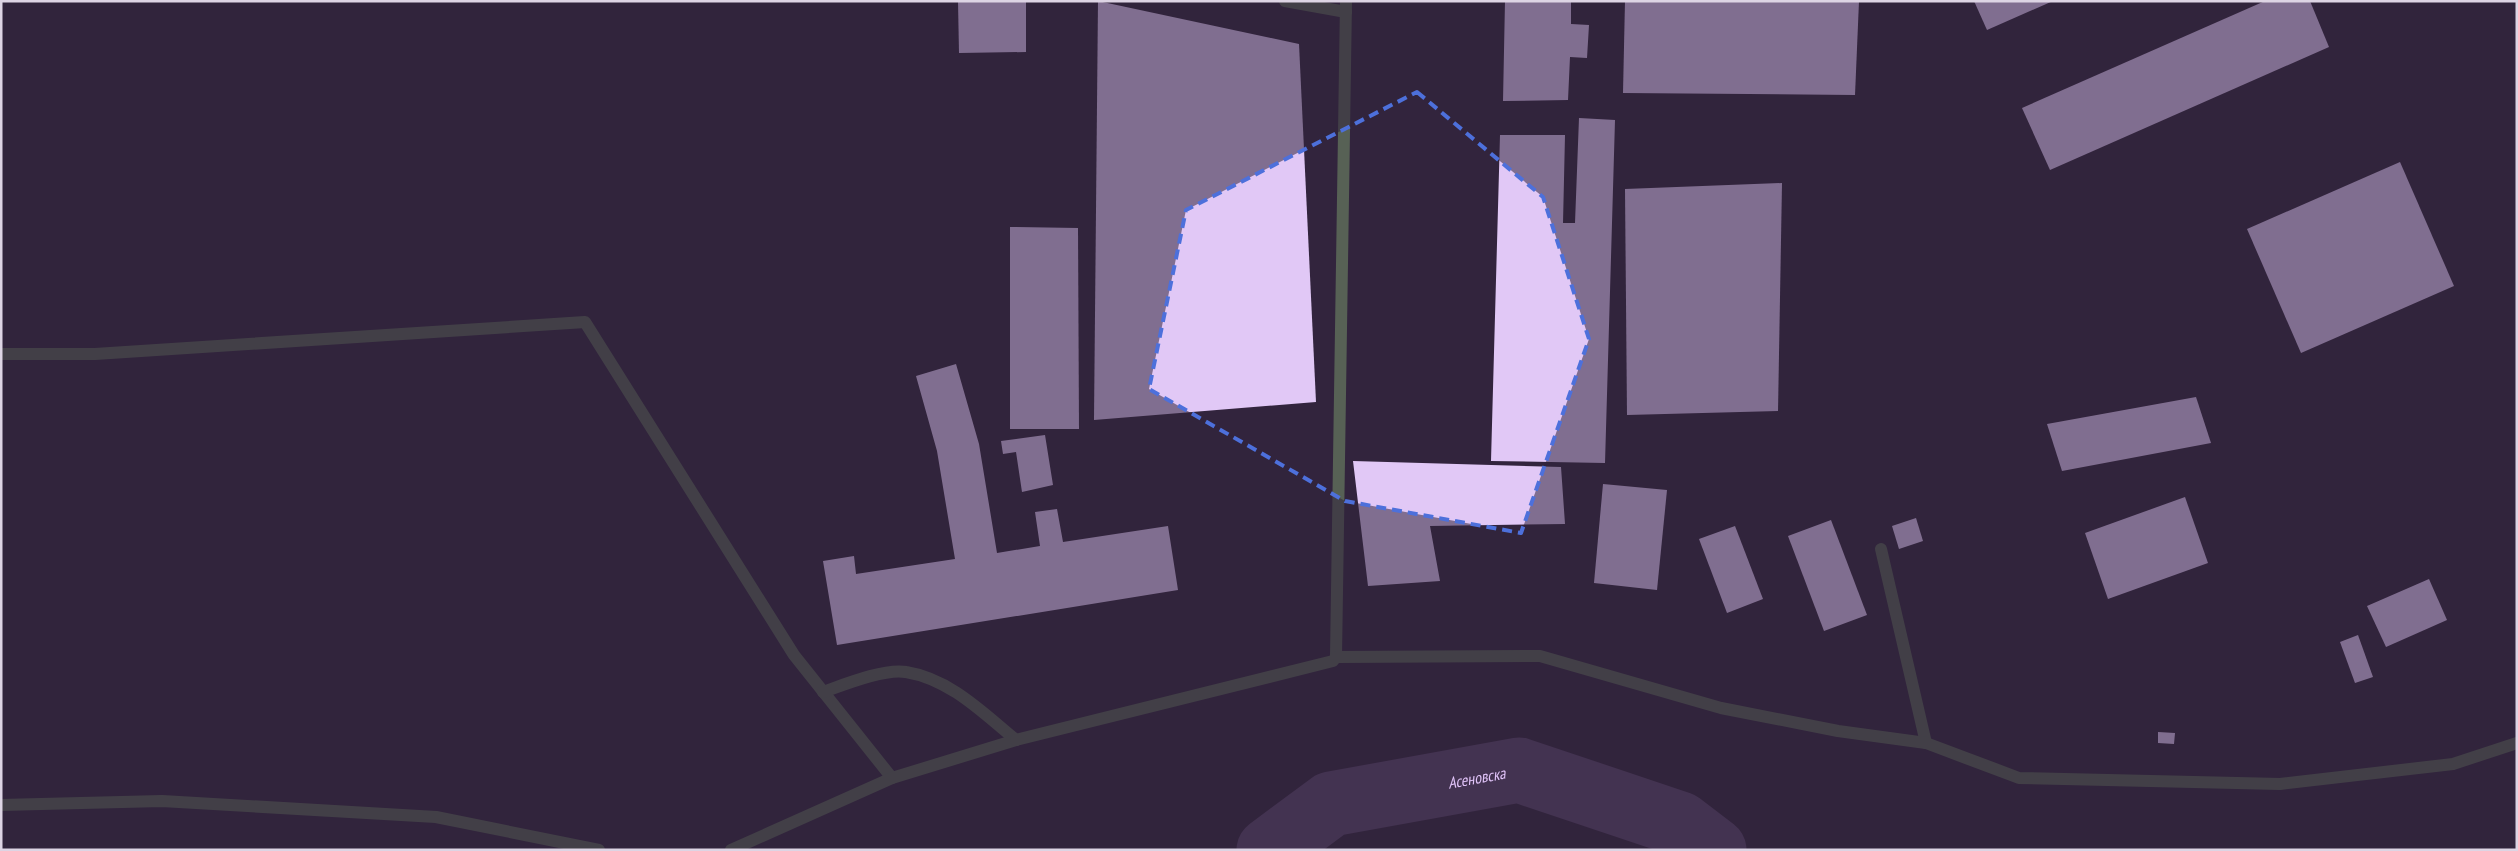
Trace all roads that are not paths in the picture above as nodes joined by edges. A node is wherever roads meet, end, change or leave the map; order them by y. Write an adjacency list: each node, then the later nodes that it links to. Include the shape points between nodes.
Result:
1 (1284, 1): 2 (street)
2 (1346, 6): 5 (street)
3 (1, 354): 6 (street, via 95,354 585,322 794,655)
4 (1882, 550): 9 (street)
5 (1336, 657): 7 (street, via 1333,662); 9 (street, via 1540,656 1722,708 1838,731)
6 (823, 692): 7 (street, via 867,677 905,671 954,689); 10 (street)
7 (1016, 740): 10 (street)
8 (2517, 742): 9 (street, via 2453,764 2280,784 2019,778)
9 (1926, 743)
10 (892, 778): 13 (street)
11 (1, 805): 12 (street, via 162,801 436,817)
12 (599, 850)
13 (731, 850)

